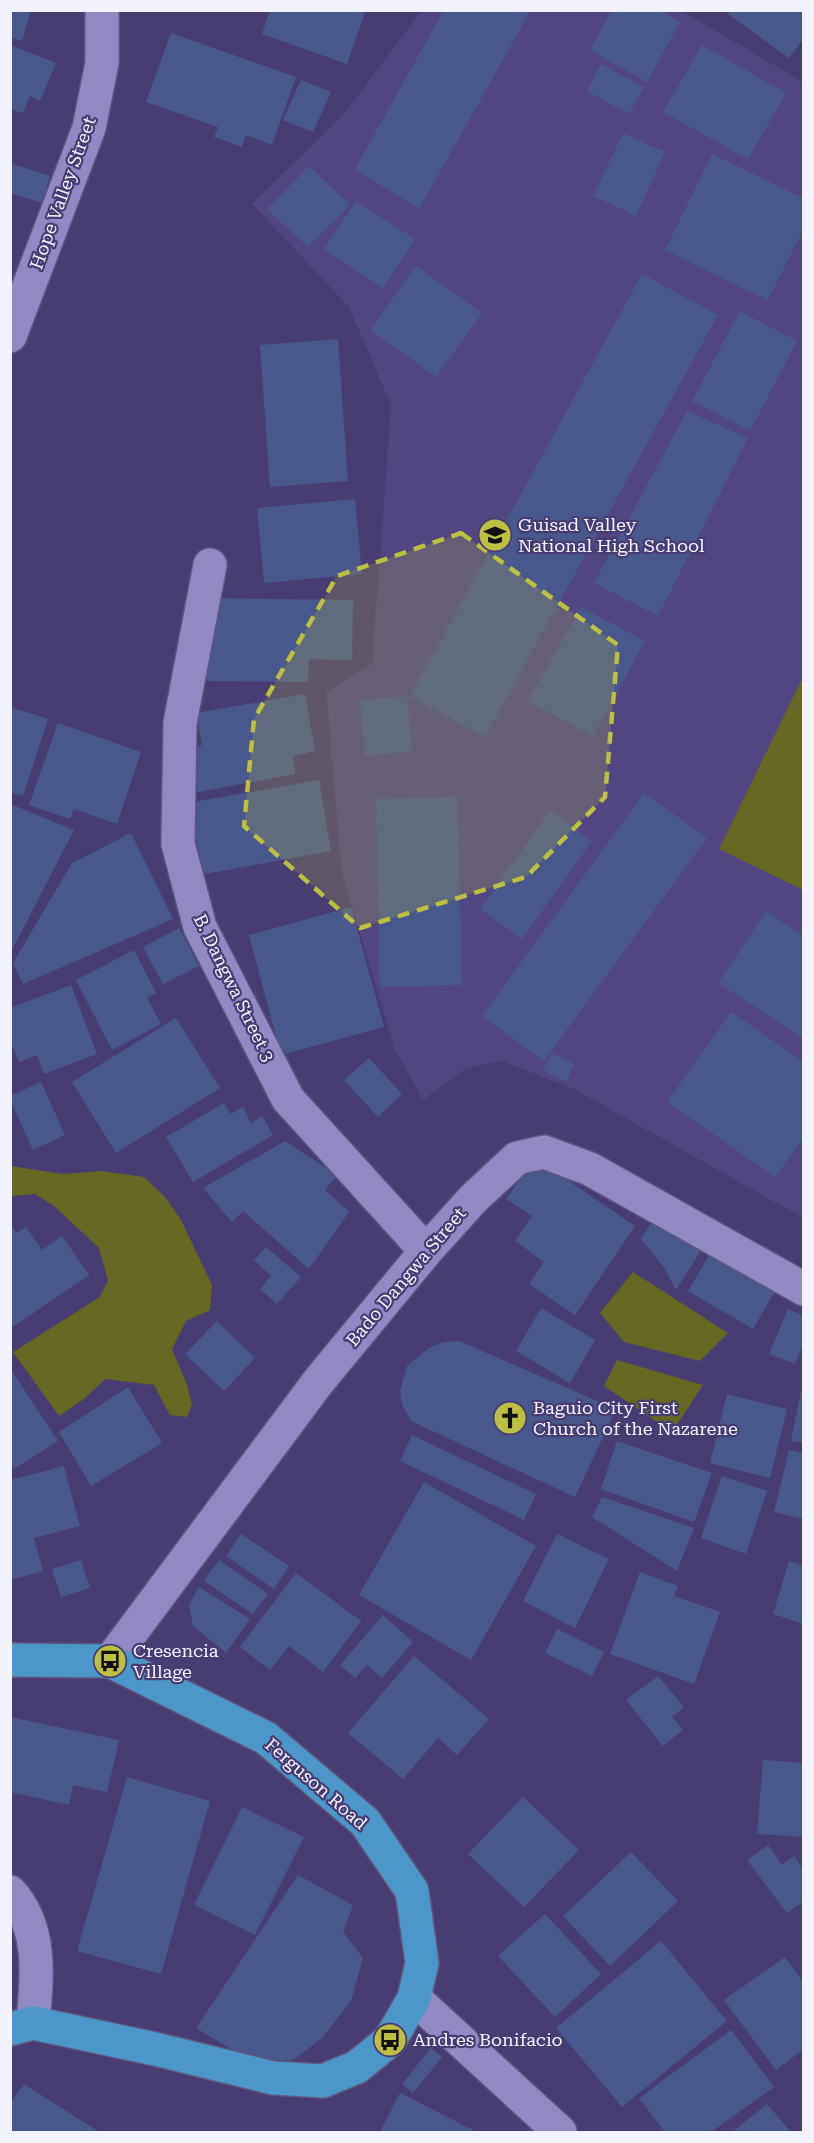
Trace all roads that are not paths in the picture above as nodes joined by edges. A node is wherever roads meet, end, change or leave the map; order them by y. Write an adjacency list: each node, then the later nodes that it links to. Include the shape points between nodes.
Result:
1 (102, 10): 2 (street, Hope Valley Street, via 102,63 89,128)
2 (10, 336)
3 (210, 566): 4 (street, B. Dangwa Street 3, via 180,723 178,844 200,927 288,1099)
4 (426, 1251): 5 (street, Bado Dangwa Street, via 517,1158 544,1152 590,1169); 7 (street, Bado Dangwa Street, via 318,1382)
5 (804, 1290)
6 (10, 1660): 7 (main road, Ferguson Road)
7 (110, 1661): 9 (main road, Ferguson Road, via 266,1738 365,1822 412,1891 422,1963)
8 (10, 1892): 10 (street, via 32,1928 37,1971)
9 (414, 1998): 10 (main road, Ferguson Road, via 390,2040 357,2067 323,2081 273,2078 155,2049); 11 (street)
10 (22, 2026)
11 (560, 2133)

